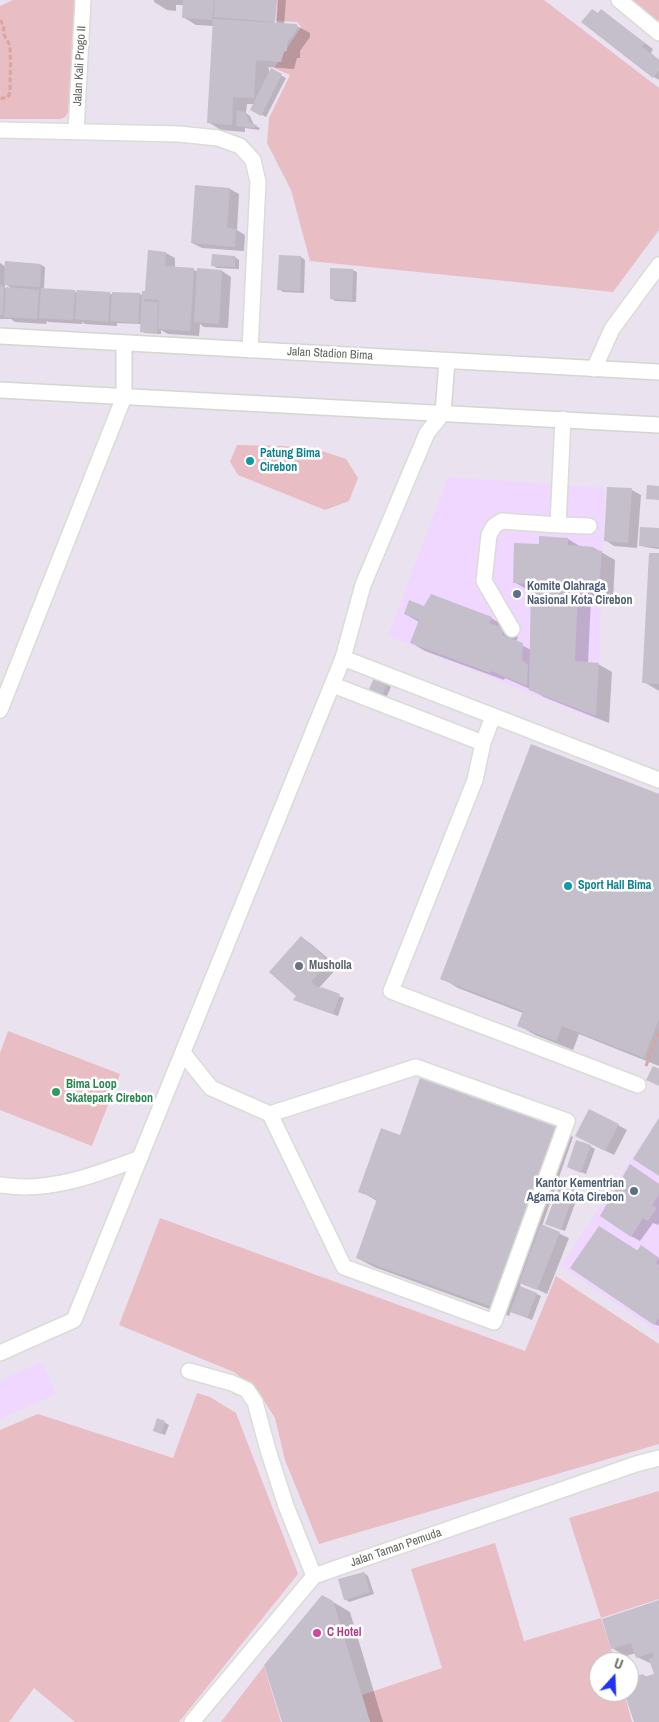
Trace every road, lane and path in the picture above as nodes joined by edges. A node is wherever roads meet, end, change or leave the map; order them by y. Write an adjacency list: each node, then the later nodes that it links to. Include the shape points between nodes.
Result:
1 (83, 0): 7 (street, Jalan Kali Progo II)
2 (619, 0): 4 (street)
3 (0, 20): 5 (path, via 4,26 4,37 10,45 10,92)
4 (659, 33)
5 (0, 100)
6 (0, 130): 7 (street)
7 (76, 131): 11 (street, via 218,138 240,146 253,160 258,182)
8 (659, 265): 13 (street, via 612,329)
9 (0, 336): 10 (street, Jalan Stadion Bima)
10 (124, 343): 11 (street, Jalan Stadion Bima); 16 (street)
11 (250, 350): 12 (street, Jalan Stadion Bima)
12 (447, 361): 13 (street, Jalan Stadion Bima); 17 (street)
13 (594, 369): 14 (street, Jalan Stadion Bima)
14 (659, 372)
15 (0, 390): 16 (street)
16 (124, 397): 17 (street); 25 (street)
17 (442, 413): 18 (street); 23 (street, via 427,433 363,585)
18 (563, 419): 19 (street); 20 (street)
19 (659, 425)
20 (558, 525): 21 (street); 22 (street, via 502,521 489,535 484,581)
21 (589, 526)
22 (512, 629)
23 (344, 658): 24 (street); 26 (street)
24 (333, 685): 27 (street); 30 (street)
25 (0, 710)
26 (493, 716): 27 (street); 28 (street)
27 (482, 742): 31 (street, via 475,780 390,991)
28 (659, 780)
29 (659, 1031): 31 (path)
30 (183, 1053): 32 (street, via 211,1088); 33 (street)
31 (638, 1085)
32 (270, 1114): 32 (street, via 416,1067 568,1121 494,1322 344,1267)
33 (140, 1158): 34 (street, via 61,1184 18,1188); 35 (street, via 74,1320)
34 (0, 1185)
35 (0, 1353)
36 (189, 1371): 38 (street, via 247,1390 255,1402 286,1506)
37 (659, 1458): 38 (street, Jalan Taman Pemuda)
38 (314, 1576): 39 (street)
39 (192, 1722)

